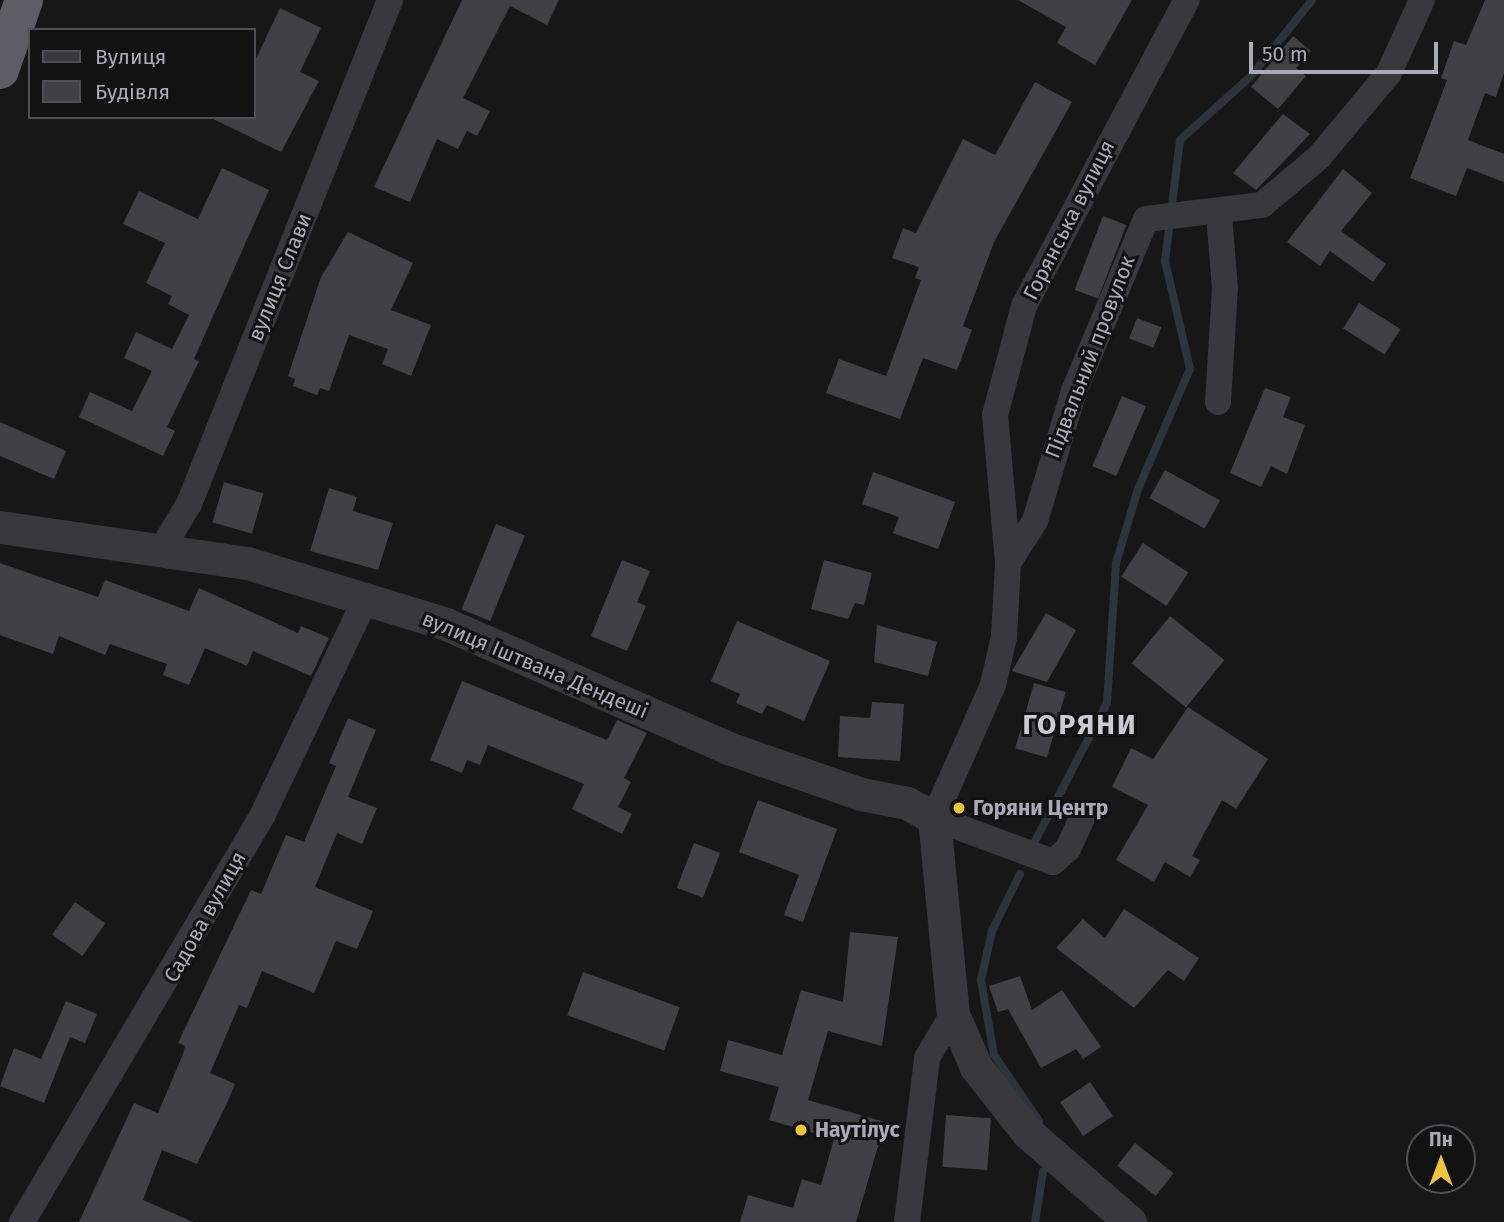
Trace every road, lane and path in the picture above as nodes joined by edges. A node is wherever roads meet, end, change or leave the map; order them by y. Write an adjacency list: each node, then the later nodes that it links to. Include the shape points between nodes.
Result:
1 (24, 0): 5 (highway)
2 (390, 0): 9 (street, вулиця Слави, via 190,504)
3 (1187, 0): 10 (street, Горянська вулиця, via 1024,306 995,415)
4 (1422, 0): 6 (street, Підвальний провулок, via 1389,73 1318,157 1262,205)
5 (0, 70)
6 (1219, 214): 7 (street, via 1226,289); 10 (street, Підвальний провулок, via 1146,219 1137,231 1055,444 1035,522)
7 (1218, 402)
8 (0, 527): 9 (street, вулиця Іштвана Дендеші)
9 (161, 550): 11 (street, вулиця Іштвана Дендеші, via 247,564)
10 (1008, 564): 13 (street, Горянська вулиця, via 1004,636 993,685)
11 (365, 600): 13 (street, вулиця Іштвана Дендеші, via 446,624 787,771 907,803); 15 (street, Садова вулиця, via 263,814)
12 (1084, 814): 13 (street, via 1068,849 1053,862)
13 (934, 818): 14 (street)
14 (953, 1014): 16 (street, via 927,1058); 17 (street, via 998,1099 1060,1164)
15 (22, 1222)
16 (907, 1222)
17 (1130, 1222)

